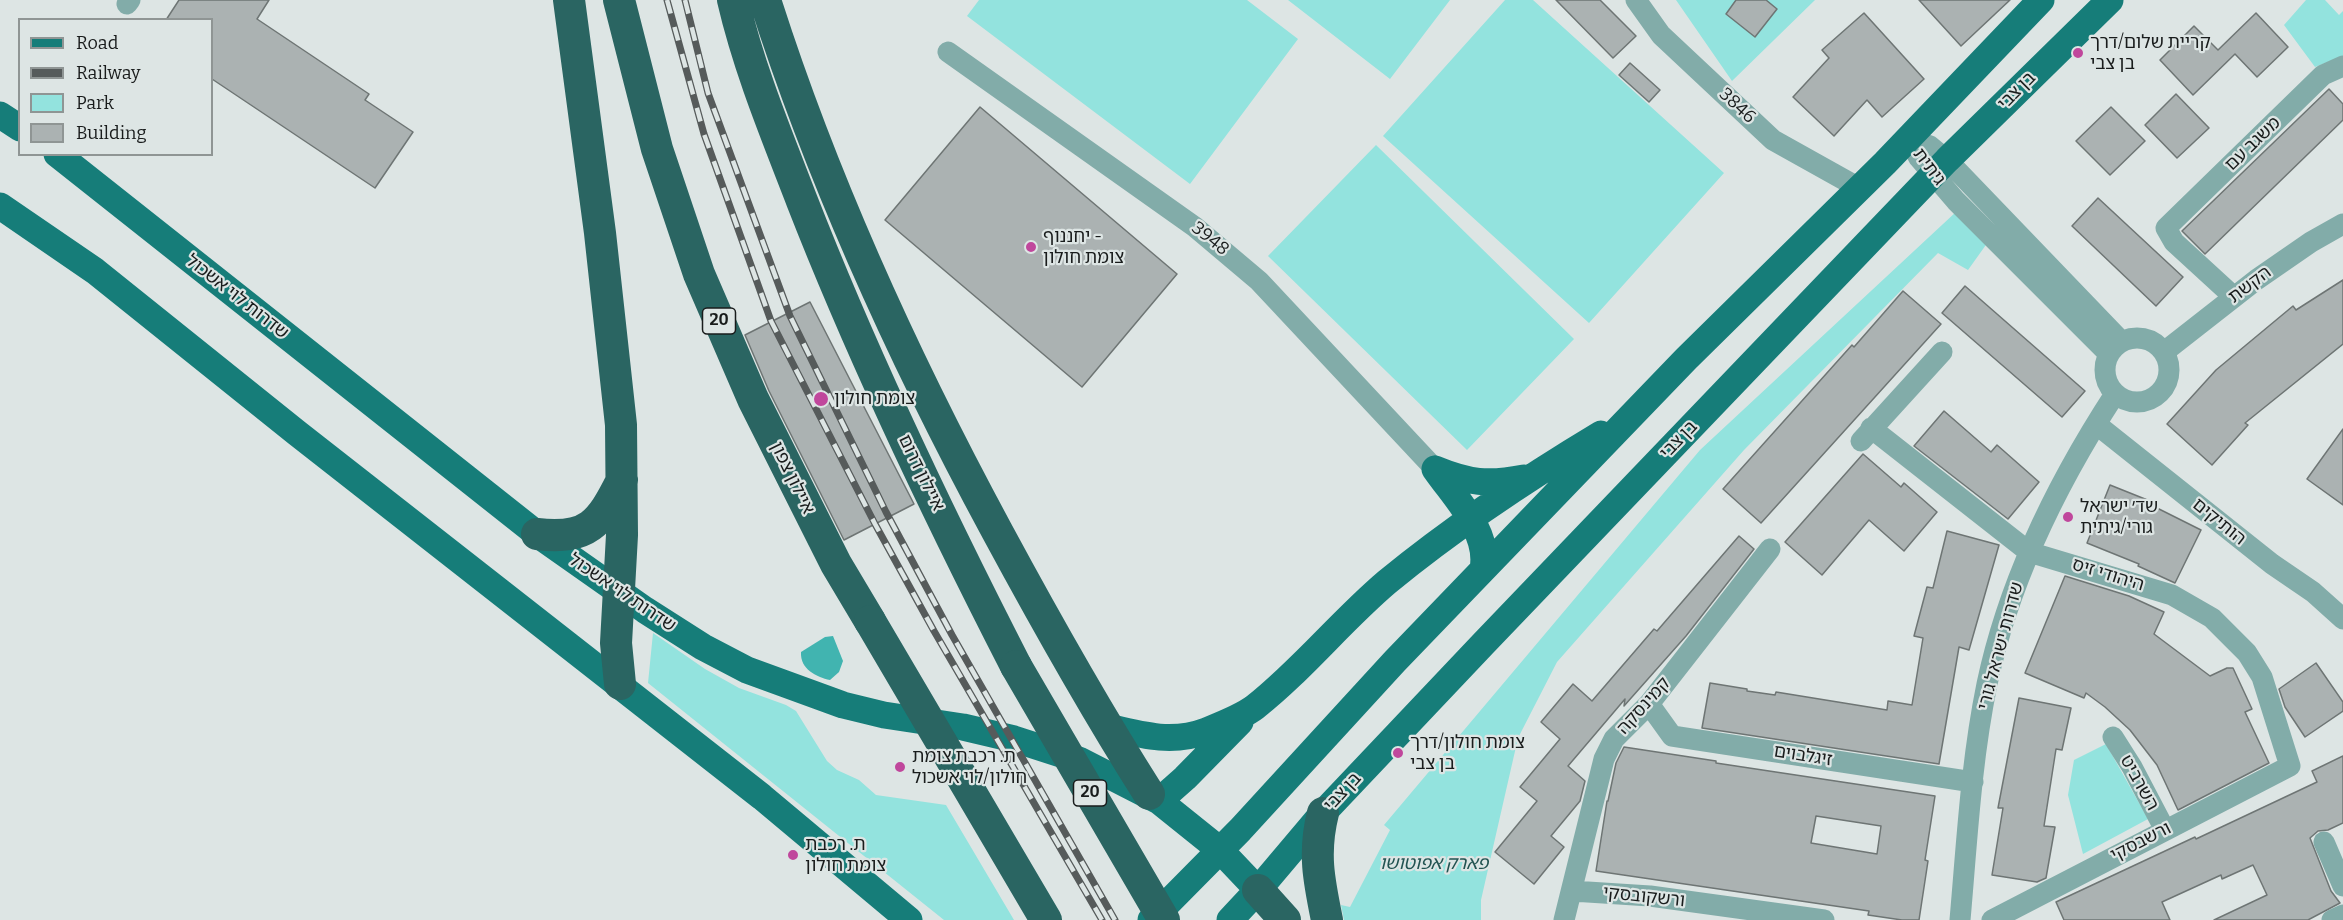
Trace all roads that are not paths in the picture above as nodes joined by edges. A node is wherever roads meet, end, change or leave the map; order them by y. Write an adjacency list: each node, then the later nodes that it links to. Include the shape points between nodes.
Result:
1 (568, 0): 26 (highway, via 616,367)
2 (619, 0): 52 (highway, איילון צפון / 20, bridge, via 657,149 699,274 753,399 836,564)
3 (733, 0): 54 (highway, איילון דרום / 20, bridge, via 776,134 842,303 900,429 1016,666)
4 (765, 0): 38 (highway, via 822,160 888,317 943,431 1025,584)
5 (1636, 0): 15 (street, 3846, via 1661,35 1773,140)
6 (2041, 0): 12 (main road)
7 (2110, 0): 14 (main road, בן צבי)
8 (948, 52): 25 (street, 3948, via 1195,226 1260,281)
9 (2343, 66): 18 (street, משגב עם, via 2323,75 2166,228 2174,242)
10 (0, 115): 11 (main road)
11 (18, 127)
12 (1909, 139): 14 (street, גיתית, via 1919,158); 15 (main road)
13 (60, 156): 29 (main road, שדרות לוי אשכול)
14 (1941, 167): 19 (street, גיתית, via 1956,201); 43 (main road, בן צבי)
15 (1859, 188): 23 (main road)
16 (0, 206): 35 (main road, via 95,271)
17 (2342, 225): 18 (street, הקשת, via 2311,242)
18 (2234, 297): 21 (street, הקשת)
19 (2115, 347): 21 (street, via 2140,337 2158,344); 22 (street, via 2105,364 2108,385)
20 (1942, 352): 31 (street, היהודי זיס, via 1866,434)
21 (2164, 352): 22 (street, via 2169,361 2168,382 2154,398 2134,402)
22 (2115, 394): 24 (street, שדרות ישראל גורי)
23 (1630, 417): 27 (main road); 32 (main road)
24 (2096, 424): 31 (street, שדרות ישראל גורי, via 2052,501); 34 (street, הותיקים)
25 (1435, 469): 27 (main road, via 1483,483); 28 (main road)
26 (623, 477): 29 (highway, via 602,514 586,530 566,536); 33 (highway)
27 (1529, 477): 28 (main road)
28 (1471, 519): 32 (main road, via 1483,543); 37 (main road, via 1385,584)
29 (537, 534): 33 (main road, שדרות לוי אשכול)
30 (1770, 549): 36 (street, קמינסקה)
31 (2029, 552): 40 (street, היהודי זיס, via 2172,595 2212,618 2247,653 2262,677); 41 (street, שדרות ישראל גורי, via 2007,610 1987,683)
32 (1483, 569): 46 (main road)
33 (620, 593): 35 (highway, via 616,643); 42 (main road, שדרות לוי אשכול, via 721,657 797,690 863,711 1014,738 1071,757)
34 (2343, 619)
35 (620, 684): 51 (main road)
36 (1649, 704): 41 (street, זיגלבוים, via 1672,736); 49 (street, קמינסקה, via 1614,739 1604,759)
37 (1253, 708): 38 (main road, via 1185,738); 42 (main road, via 1185,778)
38 (1108, 727): 42 (highway)
39 (2113, 737): 44 (street, השרביט)
40 (2290, 766): 44 (street, ורשבסקי)
41 (1973, 782): 60 (street, שדרות ישראל גורי)
42 (1154, 798): 46 (main road, שדרות לוי אשכול)
43 (1323, 813): 48 (main road, בן צבי); 57 (highway, via 1316,860)
44 (2165, 830): 61 (street, ורשבסקי)
45 (2324, 842): 47 (street)
46 (1220, 850): 48 (main road, שדרות לוי אשכול); 53 (main road)
47 (2343, 886)
48 (1258, 890): 55 (main road, בן צבי); 56 (highway)
49 (1572, 891): 58 (street, קמינסקה); 59 (street, ורשקובסקי, via 1650,896)
50 (2343, 915): 62 (street)
51 (909, 920)
52 (1046, 920)
53 (1151, 920)
54 (1164, 920)
55 (1230, 920)
56 (1285, 920)
57 (1327, 920)
58 (1564, 920)
59 (1824, 920)
60 (1960, 920)
61 (1992, 920)
62 (2332, 920)

